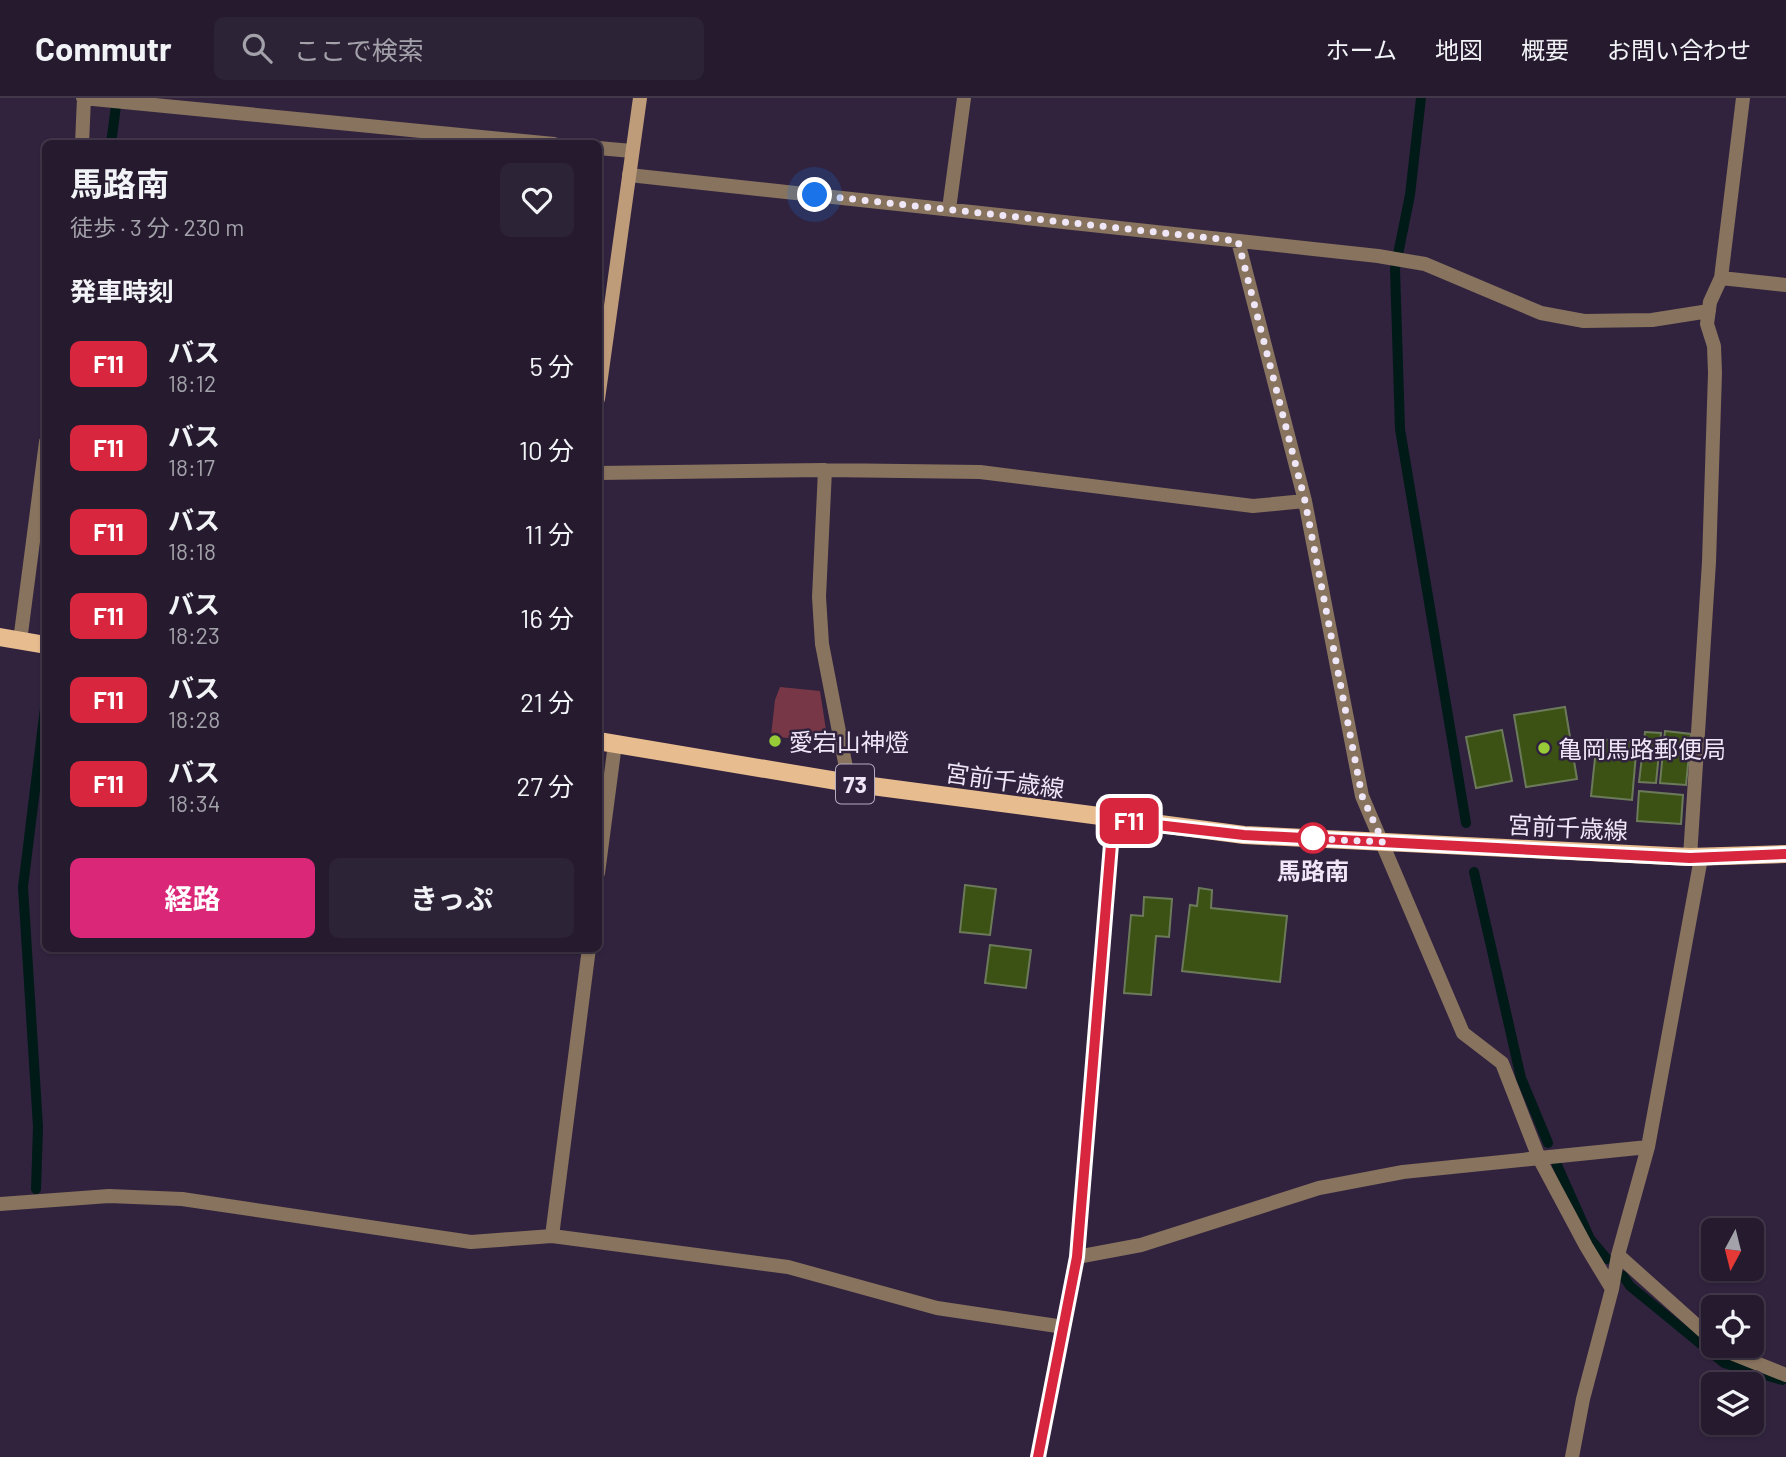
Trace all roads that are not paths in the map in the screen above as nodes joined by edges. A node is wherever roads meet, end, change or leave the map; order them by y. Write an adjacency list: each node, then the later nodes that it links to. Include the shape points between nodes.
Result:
1 (84, 98): 5 (street); 6 (street)
2 (640, 98): 8 (street)
3 (964, 98): 10 (street)
4 (1743, 98): 12 (street)
5 (82, 140)
6 (513, 140)
7 (602, 148): 8 (street)
8 (632, 151): 9 (street)
9 (629, 175): 10 (street); 15 (street)
10 (949, 209): 11 (street)
11 (1238, 241): 14 (street, via 1424,264 1541,313 1584,321 1652,320); 19 (street)
12 (1721, 278): 13 (street); 14 (street)
13 (1786, 285)
14 (1709, 311): 29 (street, via 1715,373)
15 (602, 370)
16 (825, 470): 18 (street); 19 (street, via 980,472 1253,506); 24 (street, via 819,597 822,643)
17 (42, 473): 21 (street)
18 (602, 473)
19 (1305, 501): 27 (street, via 1362,796)
20 (0, 637): 21 (main road)
21 (20, 641): 22 (main road)
22 (42, 644)
23 (607, 742): 24 (main road, 宮前千歳線 / 73); 25 (street)
24 (849, 783): 26 (main road, 宮前千歳線 / 73)
25 (602, 815)
26 (1113, 820): 27 (main road, 宮前千歳線 / 73, via 1244,835); 36 (street)
27 (1383, 842): 29 (main road, 宮前千歳線 / 73); 32 (street, via 1463,1033 1502,1063)
28 (1786, 854): 29 (main road, 宮前千歳線 / 73)
29 (1696, 858): 31 (street)
30 (588, 952): 34 (street)
31 (1647, 1147): 32 (street); 35 (street)
32 (1539, 1158): 36 (street, via 1403,1172 1319,1188 1141,1245); 37 (street)
33 (0, 1204): 34 (street, via 108,1196 181,1199 471,1242)
34 (552, 1236): 38 (street, via 788,1268 937,1308)
35 (1618, 1255): 37 (street); 39 (street)
36 (1077, 1257): 38 (street)
37 (1612, 1289): 43 (street)
38 (1063, 1327): 42 (street)
39 (1701, 1329)
40 (1744, 1358): 41 (street)
41 (1786, 1375)
42 (1038, 1457)
43 (1572, 1457)

